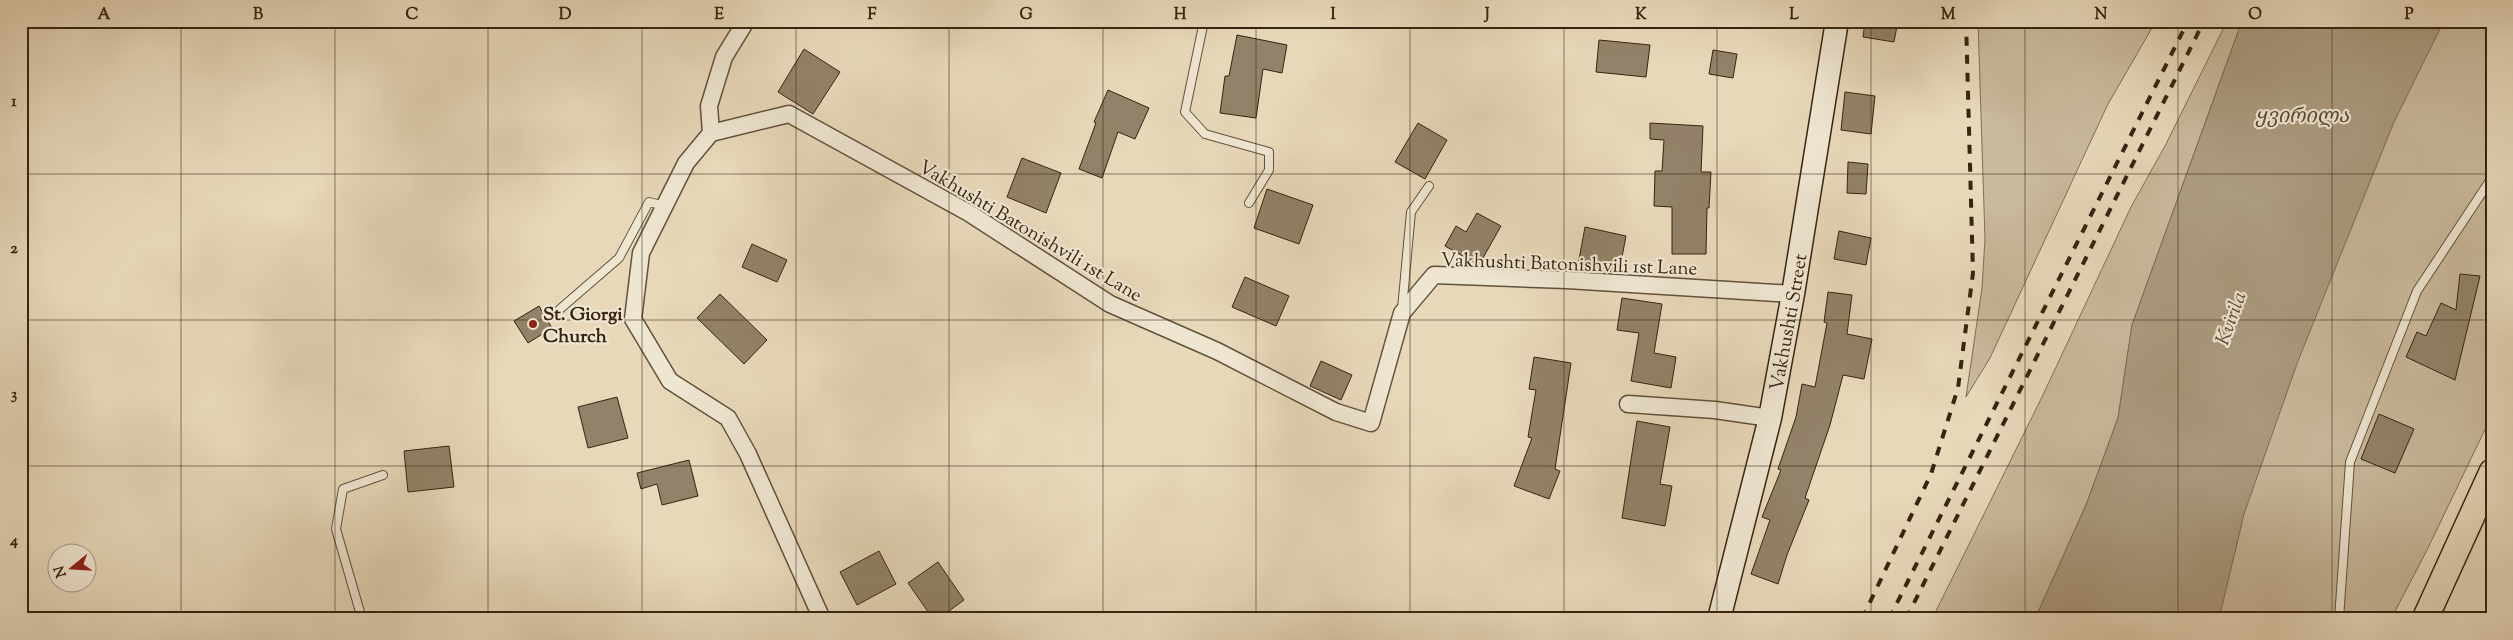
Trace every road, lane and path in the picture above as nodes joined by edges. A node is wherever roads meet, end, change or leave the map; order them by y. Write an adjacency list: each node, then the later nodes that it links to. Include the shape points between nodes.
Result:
1 (746, 21): 4 (street, via 724,57 711,98)
2 (1204, 21): 7 (lane, via 1185,112 1205,134 1269,152 1270,170)
3 (1837, 21): 9 (street, Vakhushti Street)
4 (711, 133): 8 (street, via 686,163); 11 (street, Vakhushti Batonishvili 1st Lane, via 789,114 969,213 1110,304 1217,351 1336,412 1371,423)
5 (2489, 182): 19 (lane, via 2416,291 2350,462)
6 (1429, 186): 11 (lane, via 1411,212)
7 (1248, 203)
8 (664, 206): 10 (lane, via 649,202 619,258); 17 (street, via 641,253 633,318 670,381 728,418 748,454)
9 (1793, 294): 11 (street, Vakhushti Batonishvili 1st Lane, via 1434,275); 13 (street, Vakhushti Street)
10 (560, 309)
11 (1402, 313)
12 (1628, 404): 13 (street, via 1715,410)
13 (1770, 418): 18 (street, Vakhushti Street)
14 (2492, 472): 20 (main road)
15 (382, 475): 16 (lane, via 344,490 336,529)
16 (362, 619)
17 (822, 619)
18 (1719, 619)
19 (2339, 619)
20 (2425, 619)

